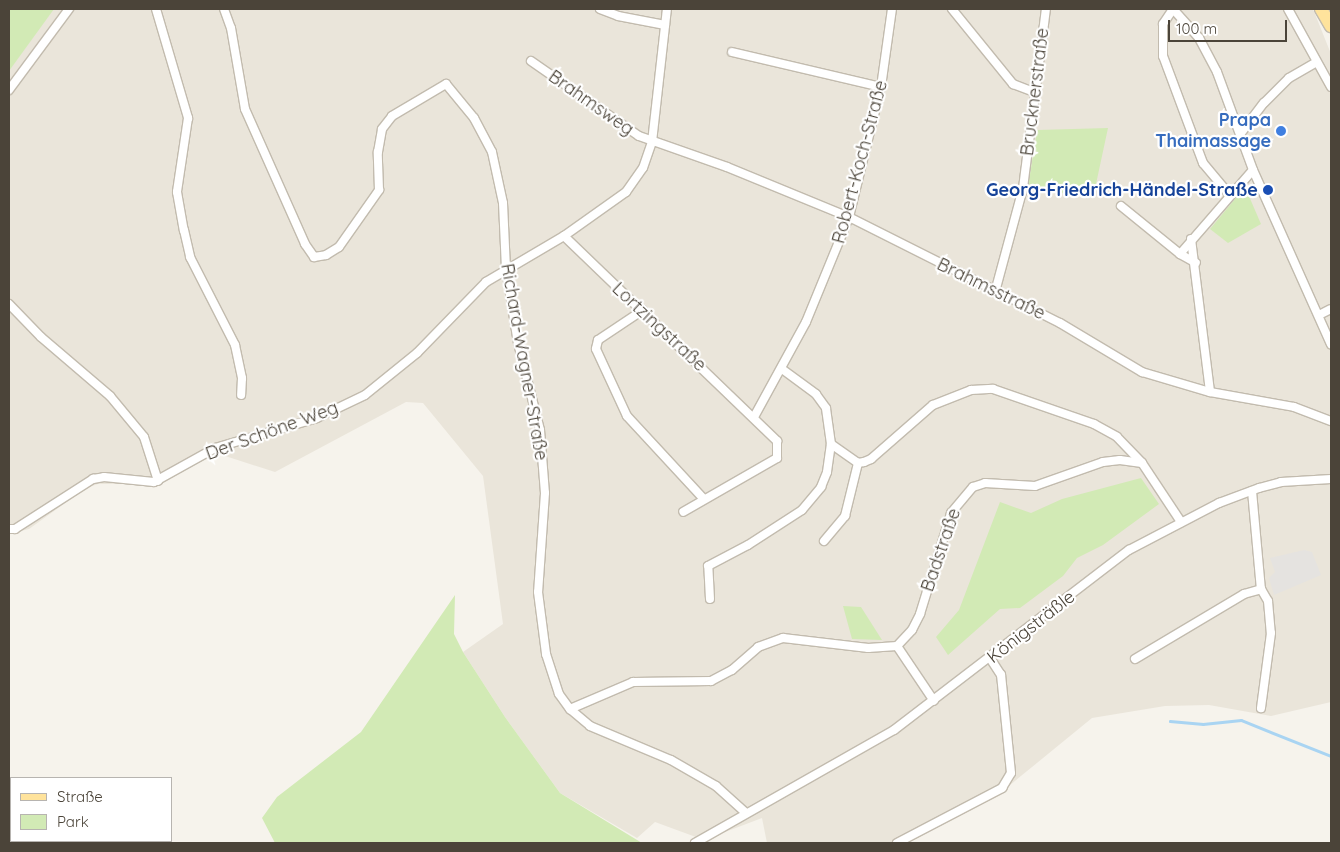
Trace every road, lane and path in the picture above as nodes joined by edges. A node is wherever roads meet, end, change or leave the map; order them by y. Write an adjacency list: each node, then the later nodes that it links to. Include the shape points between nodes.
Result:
1 (69, 9): 19 (street)
2 (156, 9): 40 (street, via 188,118 177,192 184,230 190,257 235,345 242,378)
3 (224, 9): 31 (street, Richard-Wagner-Straße, via 231,28 245,109 305,244 314,257 326,256 339,247 379,190 378,152 382,129 392,116 443,85 450,86 474,118 492,152 504,203)
4 (600, 9): 12 (street)
5 (667, 9): 12 (street, Der Schöne Weg)
6 (892, 9): 17 (street, Robert-Koch-Straße)
7 (952, 9): 20 (street, via 1013,84)
8 (1046, 9): 20 (street, Brucknerstraße)
9 (1173, 9): 21 (street, via 1208,53); 24 (street, via 1163,24 1165,63 1203,163)
10 (1288, 9): 16 (street)
11 (1321, 9): 13 (main road)
12 (665, 25): 22 (street, Der Schöne Weg)
13 (1331, 26)
14 (732, 52): 17 (street)
15 (531, 60): 22 (street, Brahmsweg)
16 (1317, 62): 18 (street); 21 (street, via 1289,78)
17 (882, 87): 26 (street, Robert-Koch-Straße)
18 (1331, 87)
19 (9, 90)
20 (1034, 92): 32 (street, Brucknerstraße, via 1023,188)
21 (1241, 133): 23 (street)
22 (652, 142): 26 (street, Brahmsstraße, via 727,167); 27 (street, Der Schöne Weg, via 643,168 626,192)
23 (1253, 170): 24 (street); 36 (street)
24 (1229, 194): 28 (street)
25 (1121, 206): 29 (street)
26 (849, 217): 32 (street, Brahmsstraße); 38 (street, Robert-Koch-Straße, via 809,317)
27 (564, 236): 31 (street, Der Schöne Weg); 35 (street, Lortzingstraße)
28 (1192, 239): 29 (street); 30 (street)
29 (1180, 254): 30 (street)
30 (1196, 263): 39 (street)
31 (506, 269): 47 (street, Der Schöne Weg, via 486,282 418,353 365,395 317,418 215,448); 61 (street, Richard-Wagner-Straße, via 518,344 540,430 545,493 538,592 542,630 559,694)
32 (994, 292): 39 (street, Brahmsstraße, via 1060,323 1142,372)
33 (9, 304): 47 (street, via 41,337 110,396 144,437)
34 (1331, 309): 36 (street)
35 (643, 310): 41 (street, Lortzingstraße); 49 (street, via 598,340 596,349 628,416)
36 (1319, 315): 37 (street)
37 (1331, 344)
38 (782, 369): 41 (street, Robert-Koch-Straße); 43 (street, via 816,394 826,408)
39 (1210, 392): 42 (street, Brahmsstraße, via 1294,407)
40 (241, 395)
41 (754, 418): 49 (street, Lortzingstraße, via 777,441 776,458)
42 (1331, 421)
43 (831, 444): 44 (street); 55 (street, via 821,487 802,510 708,566)
44 (858, 463): 45 (street, via 871,459 933,405 951,396 980,389 1014,394 1094,424 1117,436); 53 (street, via 845,516)
45 (1142, 463): 51 (street); 56 (street, Badstraße, via 1103,462 1035,486 985,483 973,487 951,513 920,614 912,630)
46 (1331, 479): 48 (street, Königsträßle, via 1281,482)
47 (158, 481): 52 (street, Der Schöne Weg, via 93,479 15,529)
48 (1252, 491): 51 (street, Königsträßle); 54 (street)
49 (703, 498): 50 (street)
50 (683, 512)
51 (1181, 522): 57 (street, Königsträßle, via 1129,550)
52 (9, 528)
53 (824, 541)
54 (1260, 589): 58 (street, via 1244,594); 60 (street, via 1268,601 1271,650)
55 (710, 599)
56 (897, 646): 59 (street); 61 (street, via 868,648 783,638 758,647 732,670 711,681 633,682)
57 (990, 658): 59 (street, Königsträßle); 64 (street, via 1000,675 1011,773 1002,788)
58 (1135, 659)
59 (934, 701): 62 (street, Königsträßle, via 894,730)
60 (1261, 708)
61 (570, 709): 62 (street, Richard-Wagner-Straße, via 590,726 645,746 716,786)
62 (746, 813): 63 (street, Königsträßle)
63 (695, 843)
64 (897, 843)

